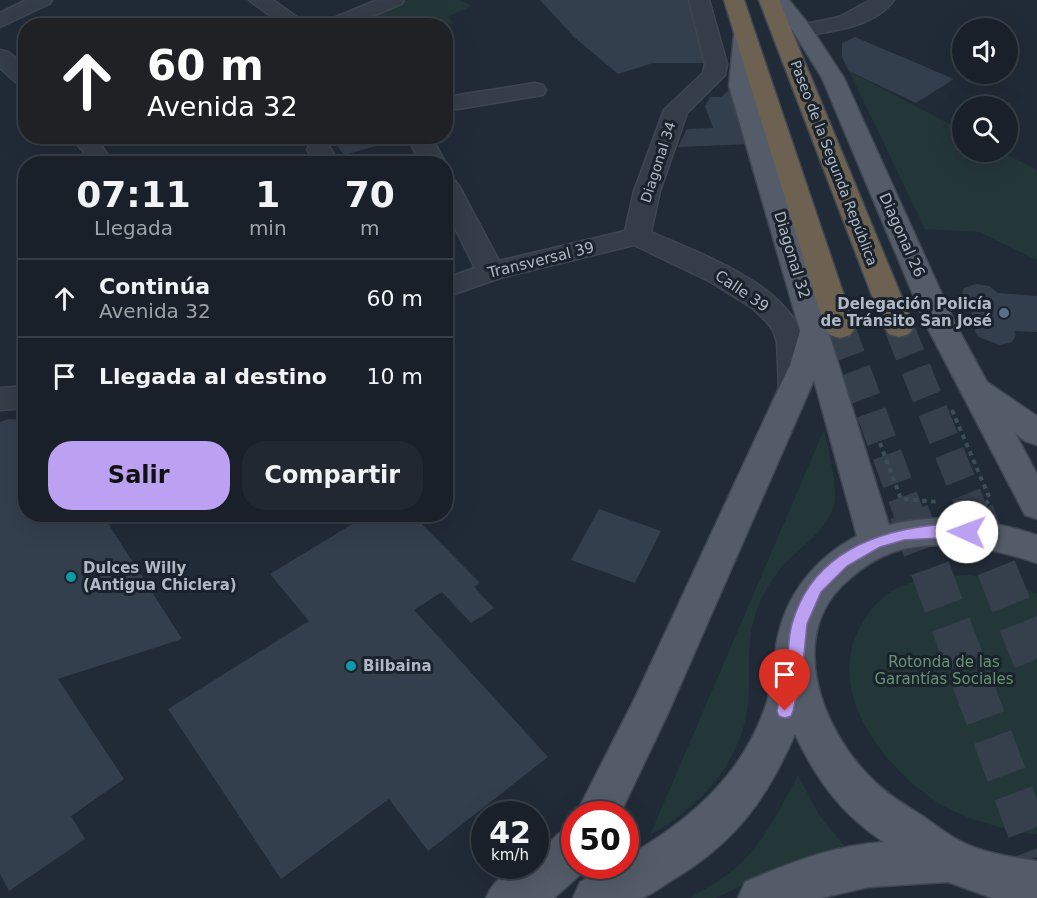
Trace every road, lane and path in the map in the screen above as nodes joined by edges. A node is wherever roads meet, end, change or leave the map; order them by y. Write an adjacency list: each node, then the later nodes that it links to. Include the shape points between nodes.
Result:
1 (42, 0): 11 (street)
2 (259, 0): 9 (street)
3 (394, 0): 10 (street)
4 (699, 0): 19 (street, Diagonal 34, via 716,64 714,75 676,110)
5 (734, 0): 13 (highway)
6 (769, 0): 22 (highway, Paseo de la Segunda República)
7 (778, 0): 12 (main road, Diagonal 26)
8 (884, 0): 12 (street, via 869,13 847,22)
9 (287, 18)
10 (350, 18)
11 (0, 21)
12 (803, 30): 25 (main road, Diagonal 26, via 833,78 940,323)
13 (745, 35): 23 (main road, Diagonal 32, via 740,86)
14 (0, 57): 15 (street)
15 (18, 72)
16 (535, 90): 17 (street)
17 (453, 103)
18 (453, 199): 20 (street)
19 (637, 236): 20 (street, Transversal 39); 24 (street, Calle 39, via 710,270 776,314 790,334)
20 (491, 272): 21 (street, Transversal 39)
21 (453, 286)
22 (899, 327)
23 (827, 330): 24 (main road); 33 (main road, Diagonal 32)
24 (795, 387): 36 (main road)
25 (960, 392): 28 (main road); 31 (path, via 990,499 986,504); 32 (main road, Diagonal 26)
26 (18, 398): 27 (street)
27 (0, 399)
28 (1037, 433)
29 (880, 442): 30 (path, via 901,499)
30 (950, 503)
31 (961, 503)
32 (1037, 506)
33 (876, 542): 34 (main road, via 904,534 945,531 1000,537); 35 (main road, via 842,561 815,588 800,624)
34 (1037, 549)
35 (795, 664): 38 (main road, via 805,711 829,759 867,804); 41 (main road, via 785,711 755,771 725,812 670,855)
36 (604, 801)
37 (561, 863): 40 (main road, via 545,878)
38 (966, 875): 39 (main road); 42 (main road, via 869,865 822,875)
39 (1037, 884)
40 (509, 898)
41 (596, 898)
42 (761, 898)

